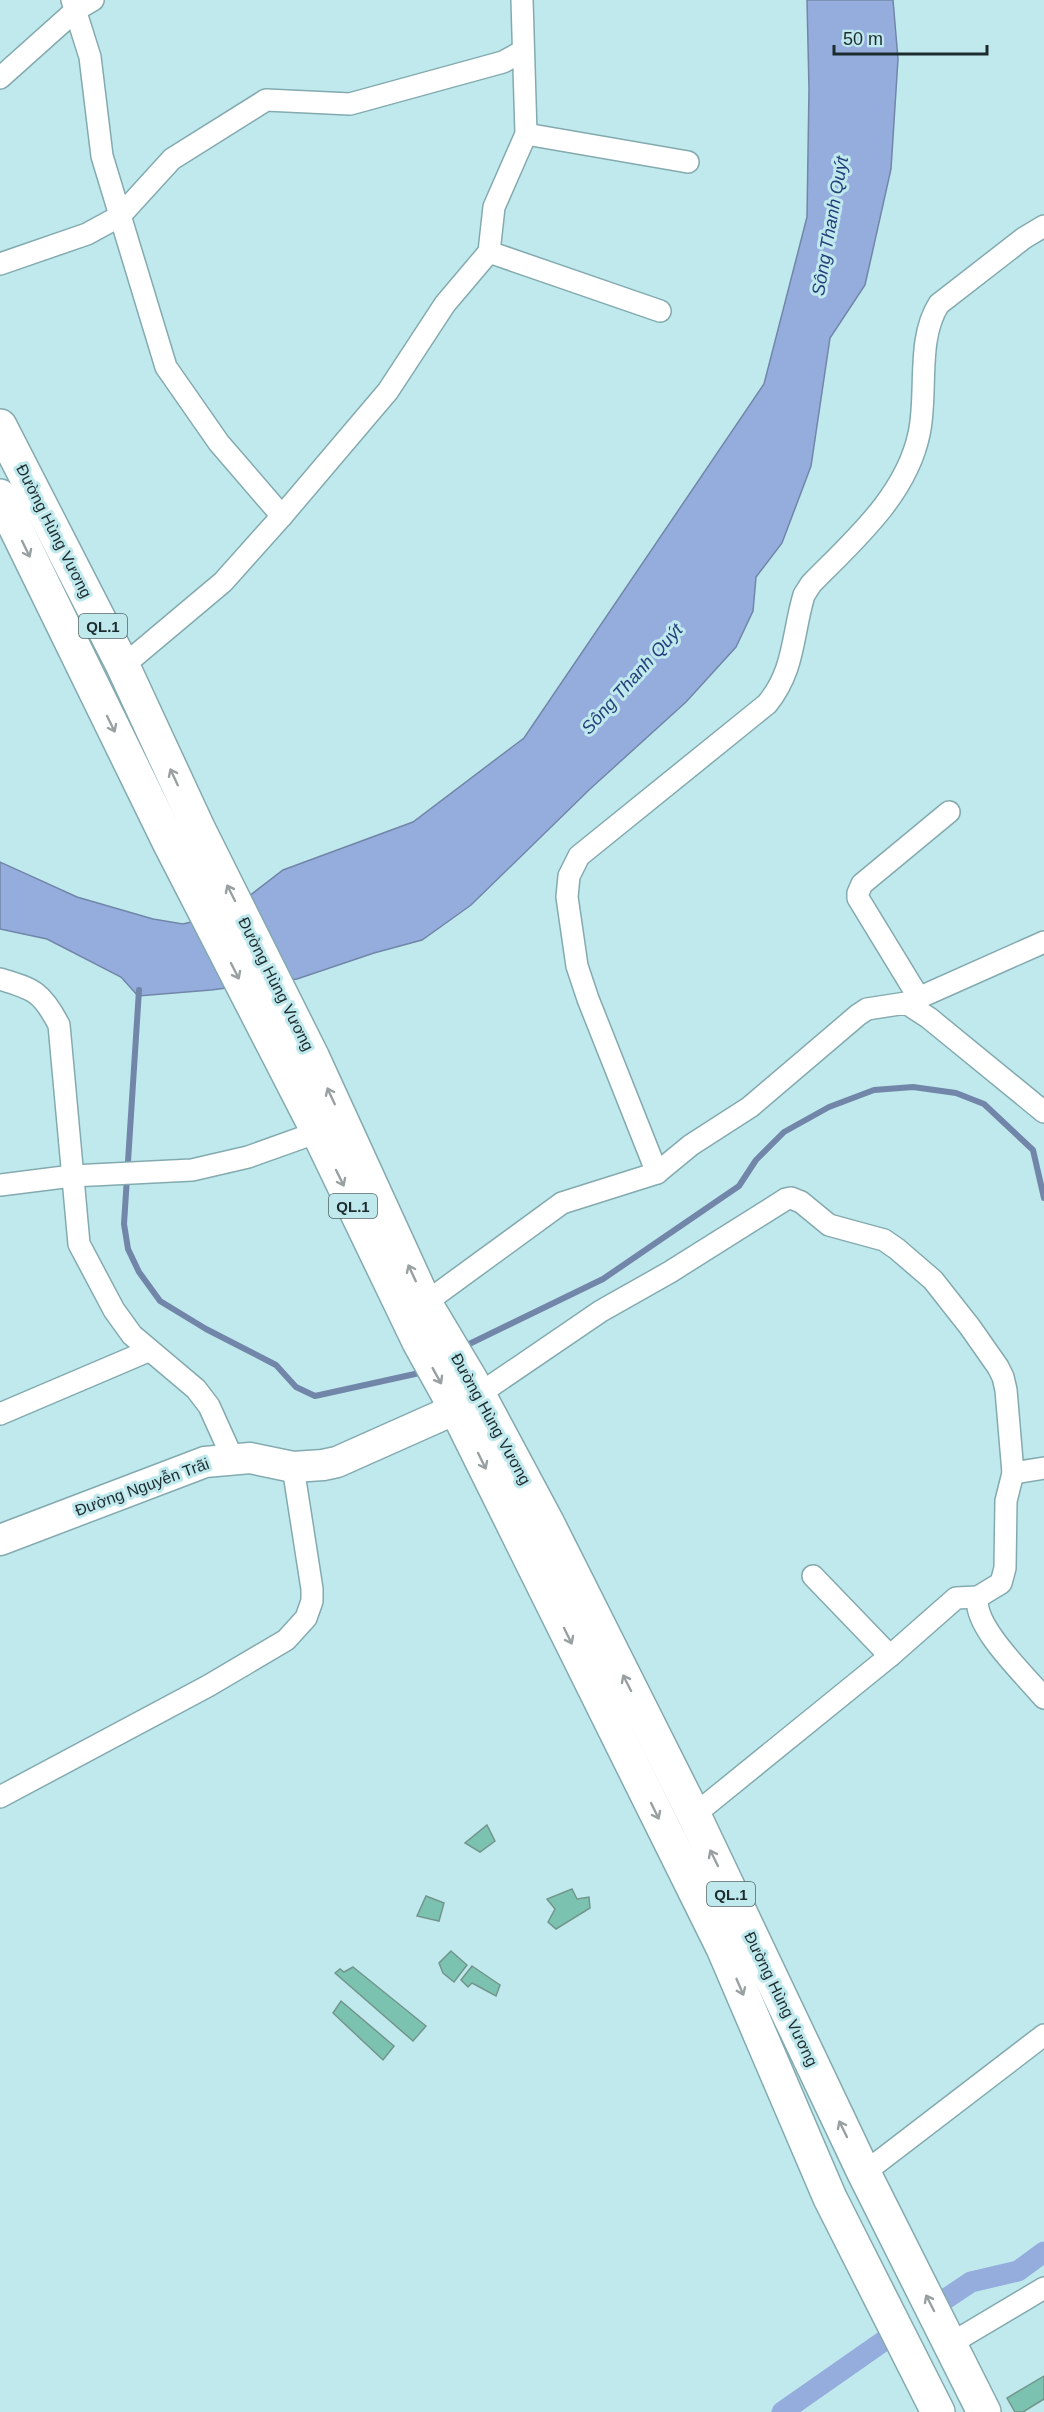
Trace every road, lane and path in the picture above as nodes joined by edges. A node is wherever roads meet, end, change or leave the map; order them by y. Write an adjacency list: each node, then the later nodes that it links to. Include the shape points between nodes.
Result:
1 (522, 0): 3 (street)
2 (80, 4): 4 (street); 7 (street, via 102,156)
3 (523, 51): 5 (street); 7 (street, via 503,62 350,104 266,100 172,159)
4 (0, 78)
5 (526, 134): 6 (street); 9 (street, via 494,207)
6 (688, 162)
7 (120, 216): 10 (street, via 87,234); 14 (street, via 166,367 219,443)
8 (1044, 226): 23 (street, via 939,304 930,317 919,435 911,459 888,501 804,595 788,669 779,689 767,704 579,856 569,876 567,897 577,966)
9 (489, 252): 11 (street); 14 (street, via 445,303 388,391)
10 (0, 264)
11 (660, 311)
12 (0, 426): 15 (highway, Đường Hùng Vương / QL.1)
13 (0, 496): 20 (highway, Đường Hùng Vương / QL.1, one-way to 20, via 170,844)
14 (282, 516): 15 (street, via 223,582)
15 (123, 666): 20 (highway, Đường Hùng Vương / QL.1, one-way to 15, via 199,830)
16 (950, 812): 19 (street, via 862,884 858,893)
17 (1044, 942): 19 (street)
18 (0, 979): 24 (street, via 41,995 59,1024)
19 (913, 1000): 21 (street, via 929,1018); 23 (street, via 867,1009 858,1015 750,1107 691,1145)
20 (299, 1064): 22 (highway, Đường Hùng Vương / QL.1); 26 (highway, Đường Hùng Vương / QL.1, one-way to 20)
21 (1044, 1112)
22 (318, 1132): 24 (street, via 222,1165); 26 (highway, Đường Hùng Vương / QL.1, one-way to 26)
23 (657, 1173): 26 (street, via 561,1203)
24 (72, 1176): 25 (street); 27 (street, via 80,1244 114,1310)
25 (0, 1185)
26 (428, 1324): 28 (highway, Đường Hùng Vương / QL.1)
27 (148, 1351): 29 (street); 30 (street, via 196,1389 222,1430)
28 (468, 1395): 31 (street, Đường Nguyễn Trãi, via 337,1461 323,1466); 33 (street, via 791,1198 829,1225 884,1240 933,1280 1003,1377); 40 (highway, Đường Hùng Vương / QL.1, one-way to 28, via 547,1522); 45 (highway, Đường Hùng Vương / QL.1, one-way to 45, via 723,1948 830,2198)
29 (0, 1414)
30 (233, 1459): 31 (street, Đường Nguyễn Trãi, via 250,1458); 34 (street, Đường Nguyễn Trãi, via 205,1462)
31 (293, 1467): 39 (street, via 312,1589 306,1618 286,1640 208,1686)
32 (1044, 1468): 33 (street)
33 (1013, 1473): 36 (street, via 1006,1501 1003,1576 996,1588)
34 (0, 1540)
35 (813, 1576): 37 (street)
36 (978, 1597): 37 (street, via 956,1598); 38 (street, via 977,1610 989,1633)
37 (890, 1656): 40 (street)
38 (1044, 1698)
39 (0, 1797)
40 (694, 1815): 42 (highway, Đường Hùng Vương / QL.1, one-way to 40)
41 (1044, 2036): 42 (street)
42 (864, 2173): 44 (highway, Đường Hùng Vương / QL.1, one-way to 42)
43 (1044, 2288): 44 (street)
44 (950, 2344): 46 (highway, Đường Hùng Vương / QL.1)
45 (938, 2412)
46 (984, 2412)

